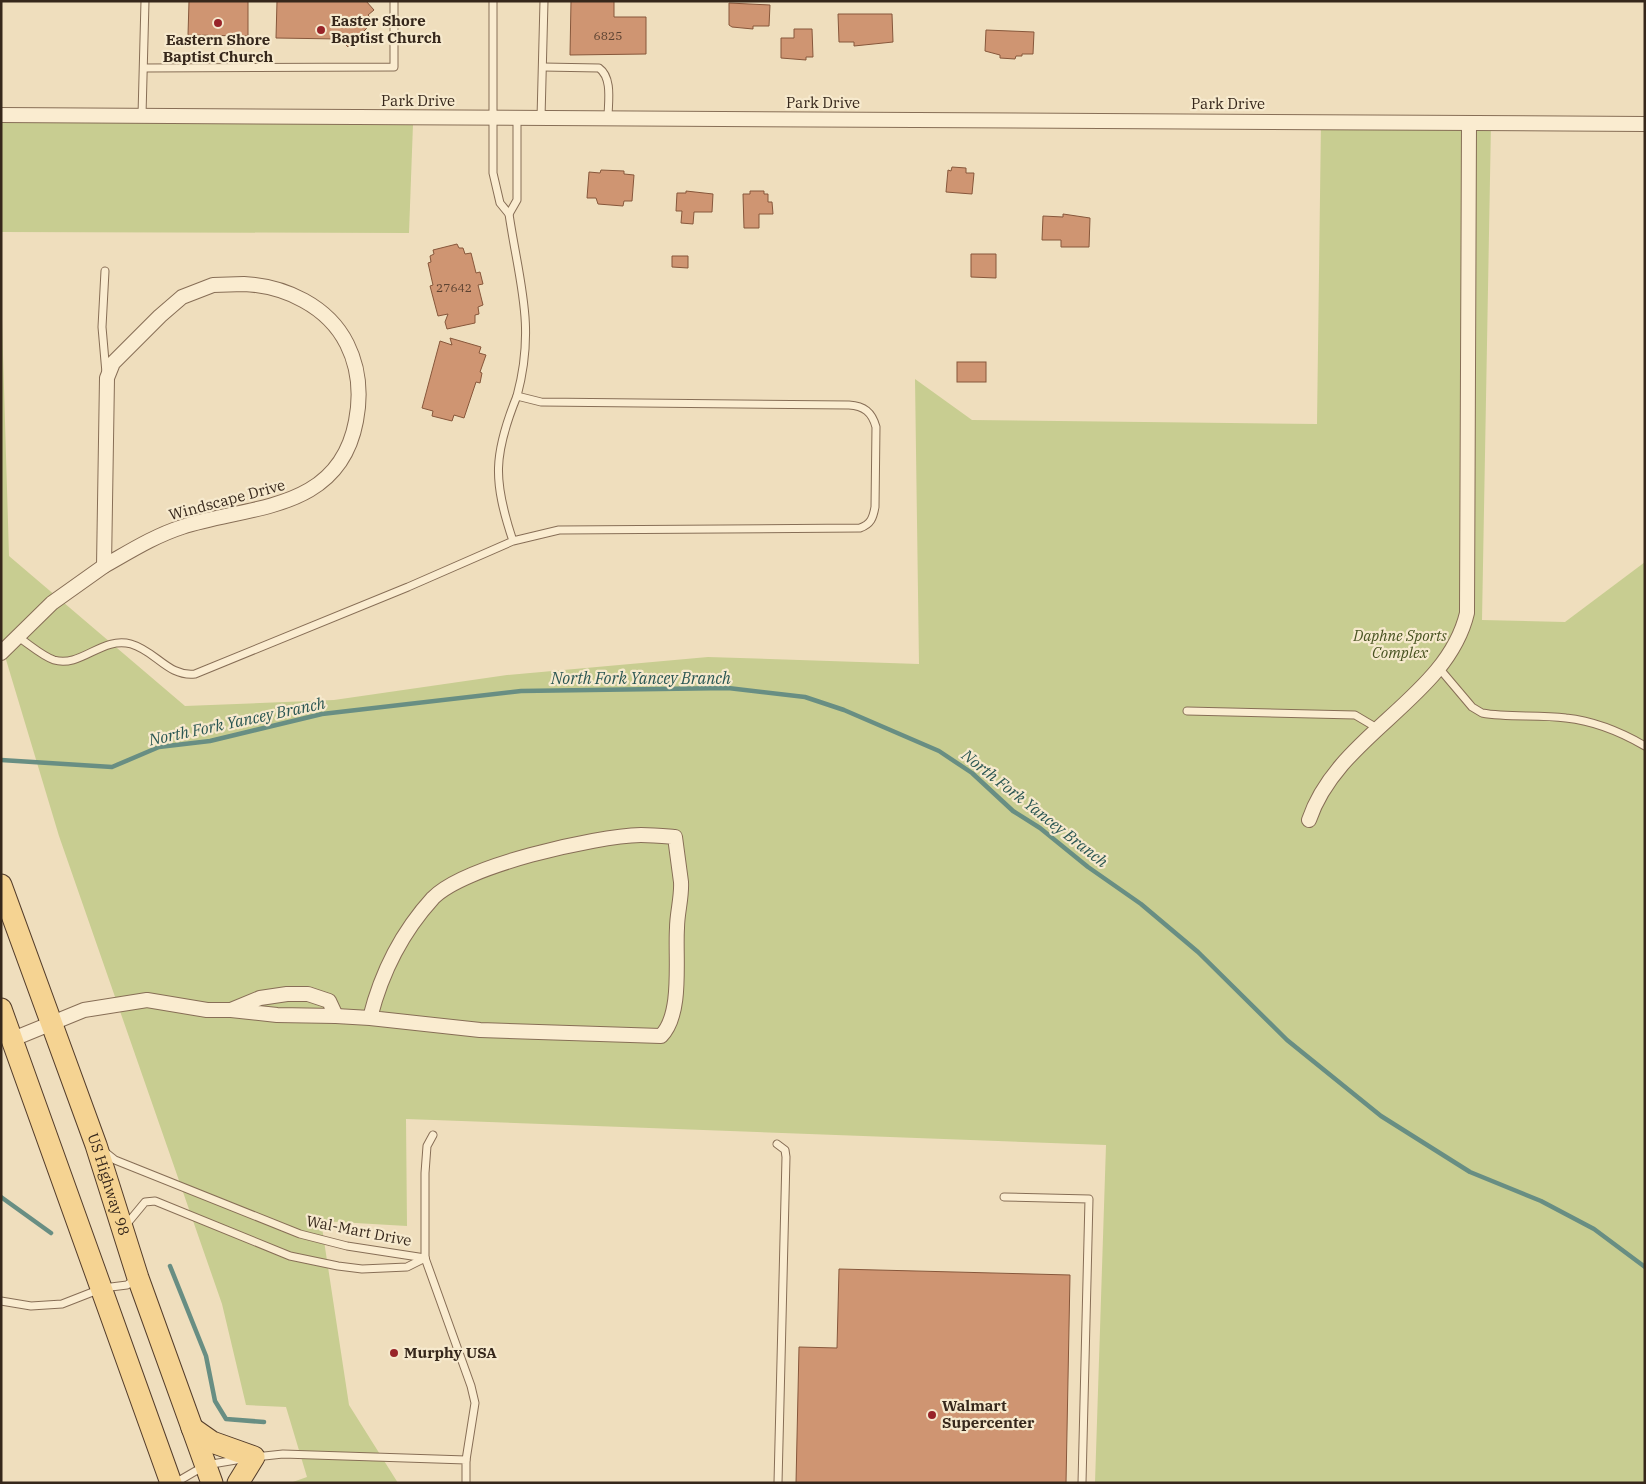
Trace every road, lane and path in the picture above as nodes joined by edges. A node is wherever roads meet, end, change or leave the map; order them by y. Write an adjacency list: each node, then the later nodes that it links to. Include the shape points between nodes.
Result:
1 (145, 1): 6 (lane)
2 (394, 1): 6 (lane, via 394,67)
3 (493, 1): 9 (lane)
4 (544, 1): 5 (lane)
5 (543, 67): 11 (lane); 12 (lane, via 599,68 608,80)
6 (144, 68): 7 (lane)
7 (142, 115): 8 (street, Park Drive); 9 (street, Park Drive)
8 (1, 116)
9 (493, 118): 10 (street, Park Drive); 15 (lane, via 494,183 500,203)
10 (517, 118): 11 (street, Park Drive); 15 (lane, via 517,200)
11 (541, 118): 12 (street, Park Drive)
12 (608, 118): 13 (street, Park Drive)
13 (1469, 123): 14 (street, Park Drive); 23 (street, via 1467,613 1451,653)
14 (1645, 124)
15 (509, 214): 18 (lane, via 526,317 525,355)
16 (105, 271): 17 (lane, via 102,327)
17 (107, 378): 20 (street, Windscape Drive); 20 (street, Windscape Drive, via 113,363 182,297 213,285 260,285 290,293 329,319 340,331 355,361 359,396 349,447 340,462 317,486 288,501 180,528 149,540)
18 (517, 396): 19 (lane, via 505,427 497,466 499,498); 19 (lane, via 541,402 860,406 874,418 876,427 876,495 873,518 860,528 560,530)
19 (513, 541): 21 (lane, via 195,674 184,676 176,673 152,654 132,644 115,642 103,645 68,662 53,660)
20 (104, 566): 21 (street, Windscape Drive, via 52,603)
21 (18, 637): 22 (street, Windscape Drive)
22 (1, 653)
23 (1438, 667): 25 (street); 26 (lane, via 1472,707 1482,713 1584,721)
24 (1187, 711): 25 (lane, via 1355,715)
25 (1376, 728): 27 (street, via 1328,780 1316,799)
26 (1645, 746)
27 (1309, 820)
28 (1, 886): 33 (main road, US Highway 98)
29 (1, 1009): 34 (main road)
30 (232, 1010): 31 (street); 31 (street, via 260,998 308,994 329,1001); 33 (street, via 206,1010 148,1000 84,1010)
31 (336, 1016): 32 (street)
32 (370, 1018): 32 (street, via 480,1030 661,1036 671,1020 675,994 676,928 681,884 675,837 640,835 572,845 463,877 434,897 405,934 376,994)
33 (51, 1025): 34 (street); 37 (main road, US Highway 98)
34 (13, 1039): 42 (main road)
35 (433, 1135): 40 (lane, via 427,1146 425,1173)
36 (777, 1144): 51 (lane, via 785,1150 786,1157)
37 (96, 1145): 39 (main road, US Highway 98); 40 (lane, Wal-Mart Drive, via 115,1160 300,1234 348,1246)
38 (1004, 1197): 52 (lane, via 1089,1199)
39 (122, 1231): 40 (lane, Wal-Mart Drive, via 145,1202 155,1201 290,1256 362,1269 407,1268); 41 (main road, US Highway 98)
40 (425, 1258): 46 (lane, via 476,1403)
41 (138, 1278): 42 (lane, via 127,1285); 44 (main road, US Highway 98)
42 (103, 1288): 43 (lane, via 62,1304 31,1306); 48 (main road)
43 (1, 1301)
44 (192, 1428): 45 (main road, via 212,1442); 47 (main road, US Highway 98)
45 (254, 1457): 46 (lane, via 283,1454); 47 (lane); 49 (main road)
46 (466, 1460): 50 (lane)
47 (209, 1474): 48 (lane)
48 (173, 1483)
49 (238, 1483)
50 (466, 1483)
51 (778, 1483)
52 (1082, 1483)

